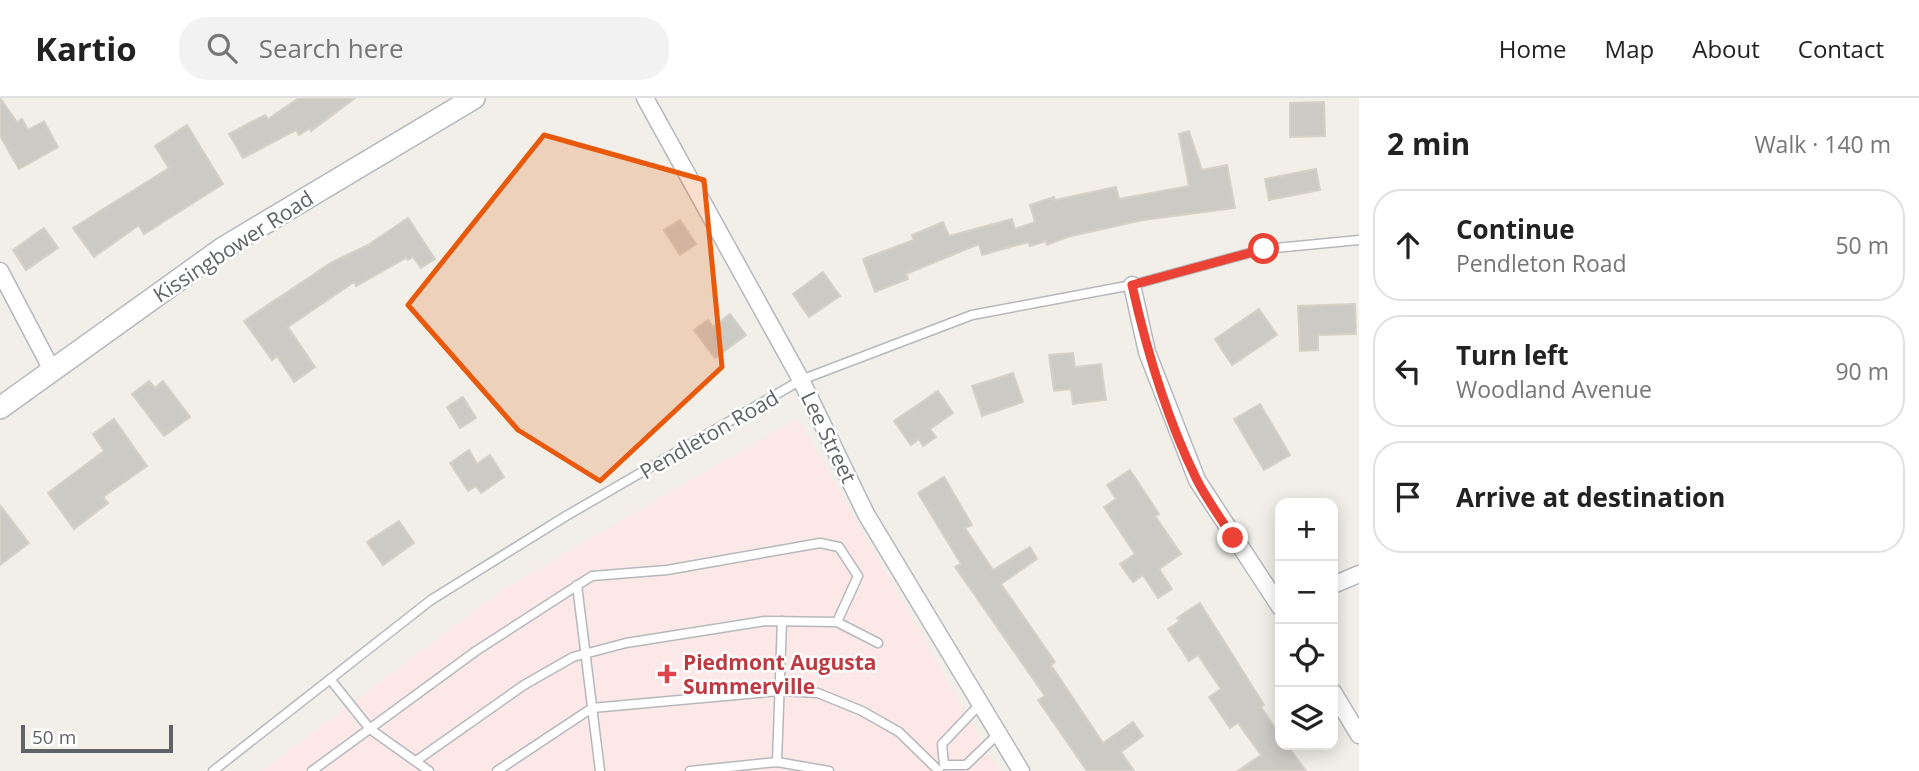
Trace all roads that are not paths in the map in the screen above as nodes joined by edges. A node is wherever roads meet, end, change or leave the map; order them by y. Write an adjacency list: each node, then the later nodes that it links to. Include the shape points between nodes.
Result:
1 (474, 98): 6 (street, Kissingbower Road, via 223,248)
2 (645, 98): 7 (street, Lee Street)
3 (1359, 240): 5 (lane, Pendleton Road, via 1264,249)
4 (0, 271): 6 (street)
5 (1132, 285): 7 (lane, Pendleton Road, via 972,315); 12 (street, via 1147,352 1197,480)
6 (52, 370): 8 (street, Kissingbower Road)
7 (801, 380): 17 (lane, Pendleton Road, via 430,600); 20 (street, Lee Street, via 866,514)
8 (0, 408)
9 (1359, 574): 10 (street)
10 (1338, 583)
11 (577, 585): 14 (lane, via 592,576 667,570 820,543 839,547 858,576); 16 (lane); 22 (lane)
12 (1275, 599)
13 (782, 621): 14 (lane); 16 (lane, via 626,643); 18 (lane)
14 (837, 622): 15 (lane)
15 (878, 643)
16 (586, 654): 21 (lane); 25 (lane, via 524,685)
17 (330, 679): 22 (lane); 27 (lane, Pendleton Road)
18 (779, 691): 21 (lane); 26 (lane); 28 (lane, via 818,693 862,711 899,732)
19 (1338, 700): 24 (street)
20 (981, 703): 23 (street, Lee Street); 28 (lane, via 942,744)
21 (592, 708): 32 (lane); 33 (lane)
22 (370, 729): 25 (lane); 30 (lane)
23 (998, 734): 28 (lane, via 967,765); 36 (street, Lee Street)
24 (1359, 735)
25 (416, 761): 31 (lane)
26 (777, 762): 34 (lane); 35 (lane)
27 (225, 768): 29 (lane, Pendleton Road)
28 (941, 769)
29 (213, 771)
30 (312, 771)
31 (429, 771)
32 (497, 771)
33 (600, 771)
34 (690, 771)
35 (829, 771)
36 (1021, 771)

